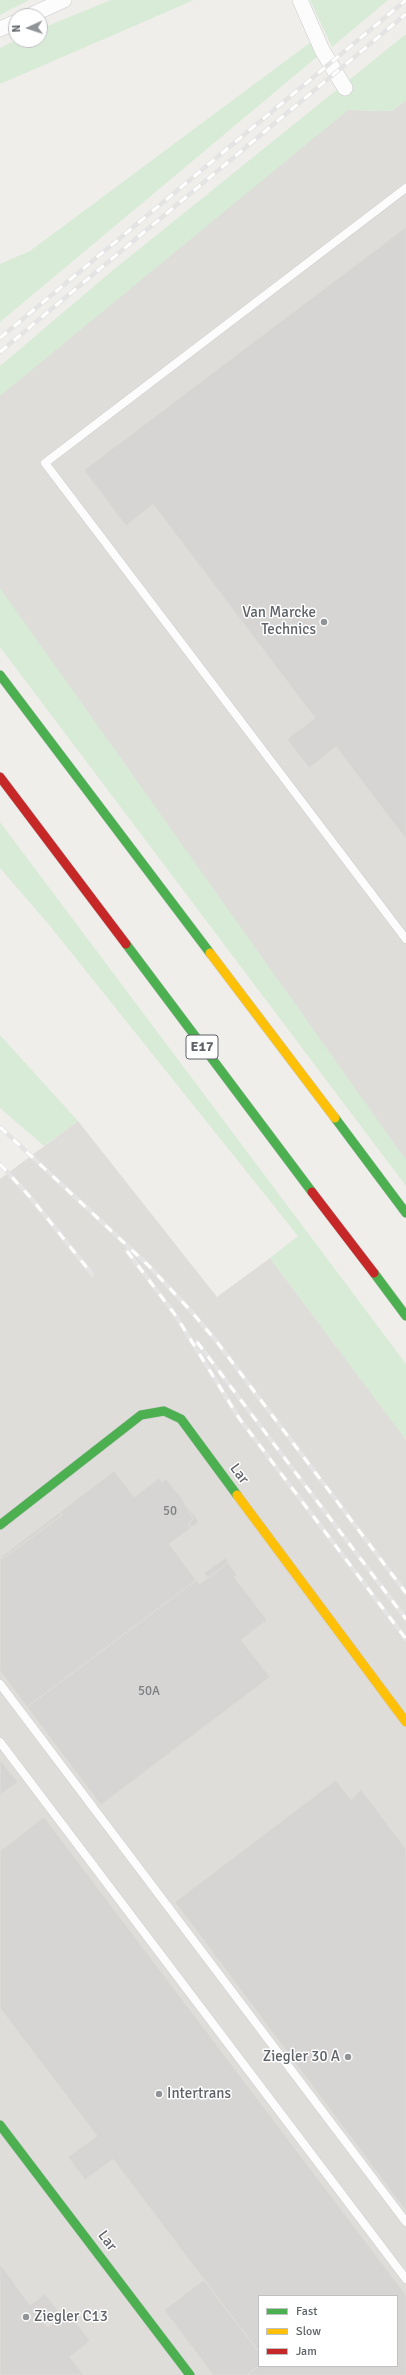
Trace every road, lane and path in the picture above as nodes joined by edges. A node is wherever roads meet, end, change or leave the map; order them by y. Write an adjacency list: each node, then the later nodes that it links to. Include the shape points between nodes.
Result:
1 (64, 0): 3 (street)
2 (300, 0): 4 (street, via 322,50)
3 (46, 8)
4 (345, 88)
5 (406, 188): 8 (lane, via 45,463)
6 (0, 675): 9 (main road)
7 (0, 776): 10 (main road, E17)
8 (406, 939)
9 (406, 1213)
10 (406, 1316)
11 (0, 1525): 13 (main road, Lar, via 141,1415 164,1411 181,1419)
12 (0, 1684): 16 (lane)
13 (406, 1722)
14 (0, 1742): 17 (lane)
15 (0, 2125): 18 (main road, Lar)
16 (406, 2222)
17 (406, 2279)
18 (190, 2375)

